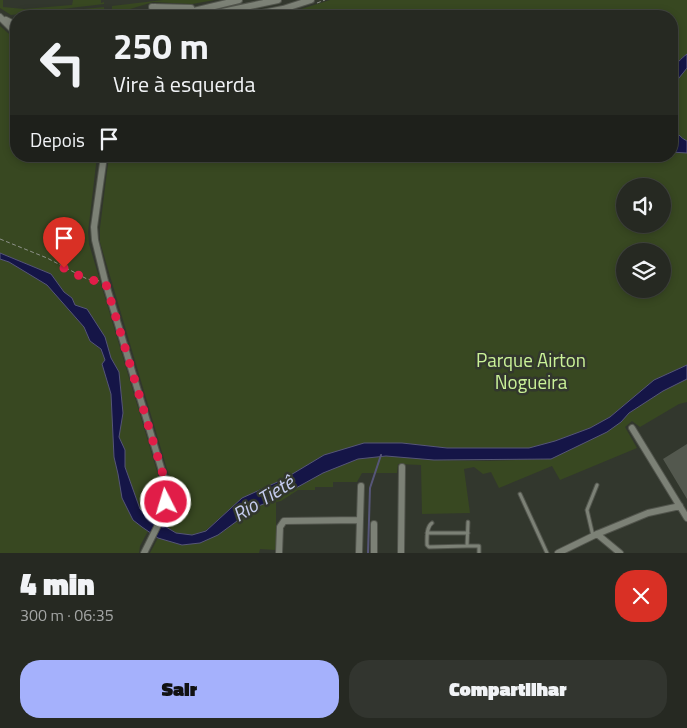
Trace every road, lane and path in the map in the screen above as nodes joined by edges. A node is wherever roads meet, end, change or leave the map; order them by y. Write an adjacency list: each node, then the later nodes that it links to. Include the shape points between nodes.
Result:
1 (239, 0): 4 (street)
2 (278, 0): 7 (street)
3 (311, 0): 8 (street)
4 (208, 7): 5 (street, via 152,7); 6 (street)
5 (161, 10)
6 (196, 10)
7 (231, 10)
8 (278, 10)
9 (0, 17): 10 (street)
10 (10, 27)
11 (103, 162): 13 (street, via 94,227)
12 (0, 239): 13 (path, via 47,258 87,280)
13 (105, 281): 29 (street, via 165,481 166,502 162,519)
14 (632, 428): 19 (street)
15 (402, 467): 33 (street)
16 (597, 485): 27 (lane, via 587,510)
17 (360, 486): 21 (street)
18 (520, 494): 35 (lane)
19 (680, 506): 20 (street); 27 (street, via 648,513)
20 (687, 518)
21 (360, 520): 30 (street, via 284,521 280,527); 31 (street)
22 (468, 522): 26 (lane)
23 (432, 523): 25 (lane, via 428,525)
24 (374, 524): 32 (street)
25 (427, 533): 26 (lane); 28 (lane, via 429,547)
26 (468, 533): 28 (lane)
27 (595, 535): 36 (street); 37 (street)
28 (467, 546): 34 (lane, via 479,546)
29 (144, 553)
30 (279, 553)
31 (359, 553)
32 (374, 553)
33 (401, 553)
34 (479, 553)
35 (547, 553)
36 (558, 553)
37 (620, 553)

